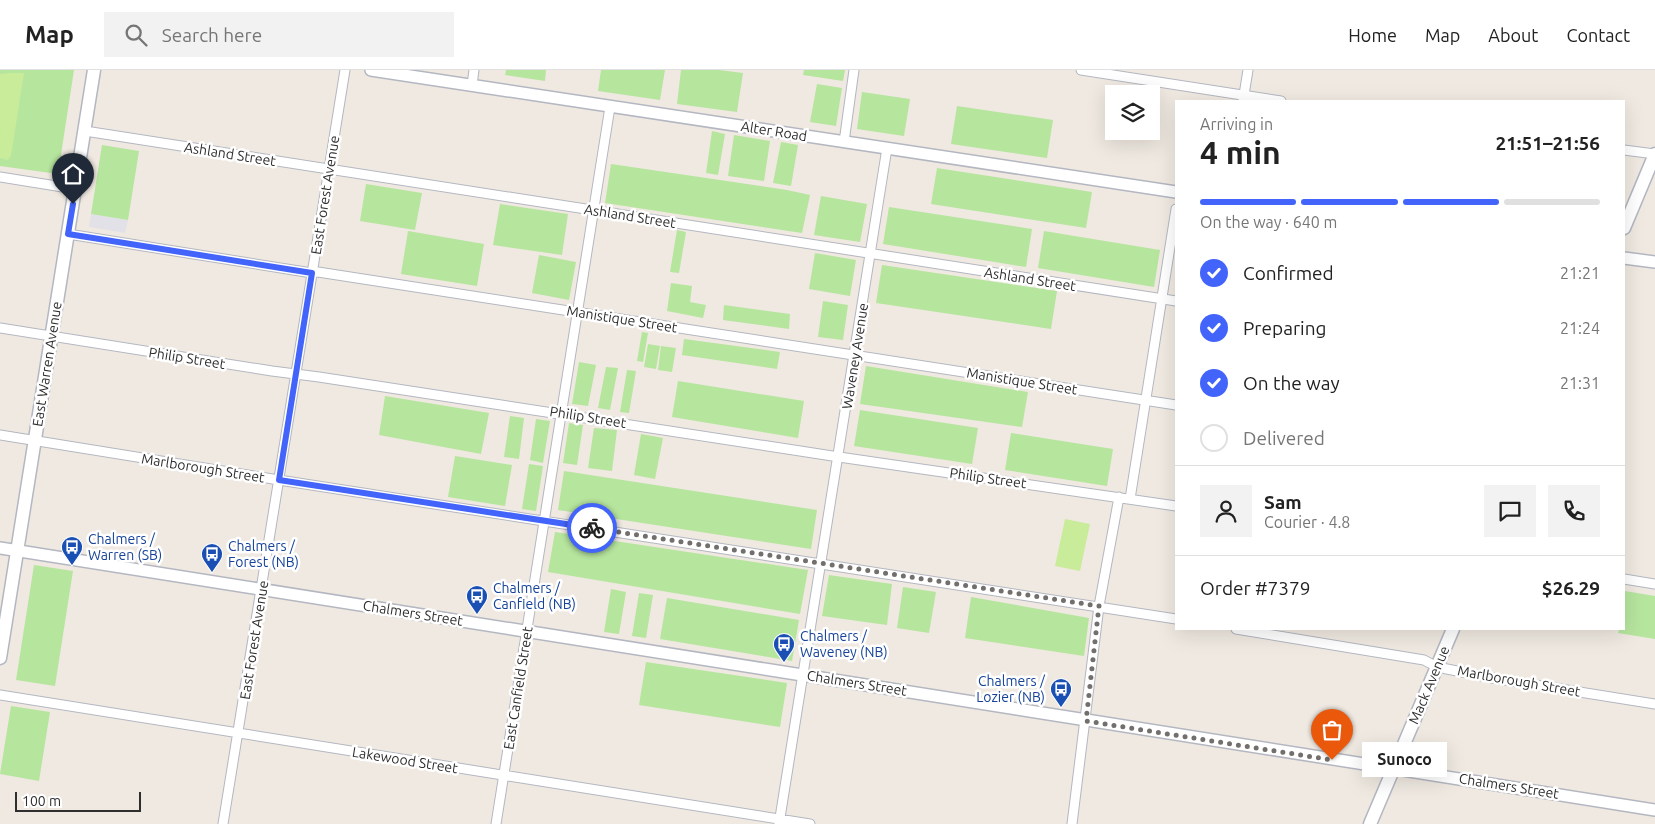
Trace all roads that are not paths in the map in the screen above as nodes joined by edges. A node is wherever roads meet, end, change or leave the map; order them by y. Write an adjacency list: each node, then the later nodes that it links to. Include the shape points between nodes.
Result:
1 (94, 70): 12 (main road, East Warren Avenue)
2 (345, 70): 17 (street, East Forest Avenue)
3 (371, 70): 8 (street, Alter Road)
4 (474, 70): 8 (street)
5 (854, 70): 13 (street)
6 (1081, 70): 9 (street)
7 (1248, 70): 9 (street)
8 (472, 85): 11 (street, Alter Road)
9 (1243, 99): 10 (street)
10 (1262, 100)
11 (610, 106): 13 (street, Alter Road); 21 (street, East Canfield Street)
12 (84, 131): 17 (street, Ashland Street); 19 (main road, East Warren Avenue)
13 (844, 142): 14 (street, Alter Road)
14 (887, 148): 20 (street, Alter Road); 25 (street, Waveney Avenue)
15 (1625, 150): 16 (street)
16 (1655, 154): 23 (main road)
17 (329, 168): 21 (street, Ashland Street); 28 (street, East Forest Avenue)
18 (0, 177): 19 (street)
19 (75, 190): 24 (main road, East Warren Avenue)
20 (1175, 192)
21 (593, 210): 25 (street, Ashland Street); 31 (street, East Canfield Street)
22 (1175, 215): 29 (street)
23 (1625, 226)
24 (68, 234): 28 (street, Manistique Street); 33 (main road, East Warren Avenue)
25 (871, 254): 29 (street, Ashland Street); 34 (street, Waveney Avenue)
26 (1625, 258): 27 (street)
27 (1655, 262)
28 (312, 273): 31 (street, Manistique Street); 35 (street, East Forest Avenue)
29 (1162, 299): 30 (street, Ashland Street); 36 (street)
30 (1175, 301)
31 (577, 312): 34 (street, Manistique Street); 38 (street, East Canfield Street)
32 (0, 328): 33 (street, Philip Street)
33 (52, 336): 35 (street, Philip Street); 40 (main road, East Warren Avenue)
34 (855, 355): 36 (street, Manistique Street); 41 (street, Waveney Avenue)
35 (296, 374): 38 (street, Philip Street); 42 (street, East Forest Avenue)
36 (1146, 400): 37 (street, Manistique Street); 44 (street)
37 (1175, 405)
38 (562, 413): 41 (street, Philip Street); 46 (street, East Canfield Street)
39 (0, 436): 40 (street, Marlborough Street)
40 (35, 441): 42 (street, Marlborough Street); 48 (main road, East Warren Avenue)
41 (839, 457): 43 (street, Philip Street); 49 (street, Waveney Avenue)
42 (279, 480): 46 (street, Marlborough Street); 52 (street, East Forest Avenue)
43 (1119, 497): 44 (street, Philip Street); 53 (street)
44 (1130, 499): 45 (street, Philip Street)
45 (1175, 506)
46 (545, 521): 49 (street, Marlborough Street); 55 (street, East Canfield Street)
47 (0, 548): 48 (street, Chalmers Street)
48 (17, 550): 52 (street, Chalmers Street); 58 (main road, East Warren Avenue)
49 (820, 564): 53 (street, Marlborough Street); 60 (street, Waveney Avenue)
50 (1625, 579): 51 (street)
51 (1655, 584)
52 (261, 590): 55 (street, Chalmers Street); 64 (street, East Forest Avenue)
53 (1099, 606): 54 (street, Marlborough Street); 63 (street)
54 (1175, 619)
55 (527, 630): 60 (street, Chalmers Street); 66 (street, East Canfield Street)
56 (1242, 630): 59 (street, Marlborough Street, via 1424,660)
57 (1453, 630): 59 (main road, Mack Avenue)
58 (0, 658)
59 (1437, 667): 62 (street, Marlborough Street); 65 (main road, Mack Avenue)
60 (802, 674): 63 (street, Chalmers Street); 68 (street)
61 (0, 695): 64 (street, Lakewood Street)
62 (1655, 704)
63 (1086, 721): 65 (street, Chalmers Street); 72 (street)
64 (238, 733): 66 (street, Lakewood Street); 69 (street, East Forest Avenue)
65 (1393, 769): 67 (street, Chalmers Street); 73 (main road, Mack Avenue)
66 (504, 776): 68 (street, Lakewood Street); 70 (street, East Canfield Street)
67 (1655, 810)
68 (779, 822): 71 (street, Lakewood Street)
69 (223, 824)
70 (496, 824)
71 (810, 824)
72 (1072, 824)
73 (1370, 824)

